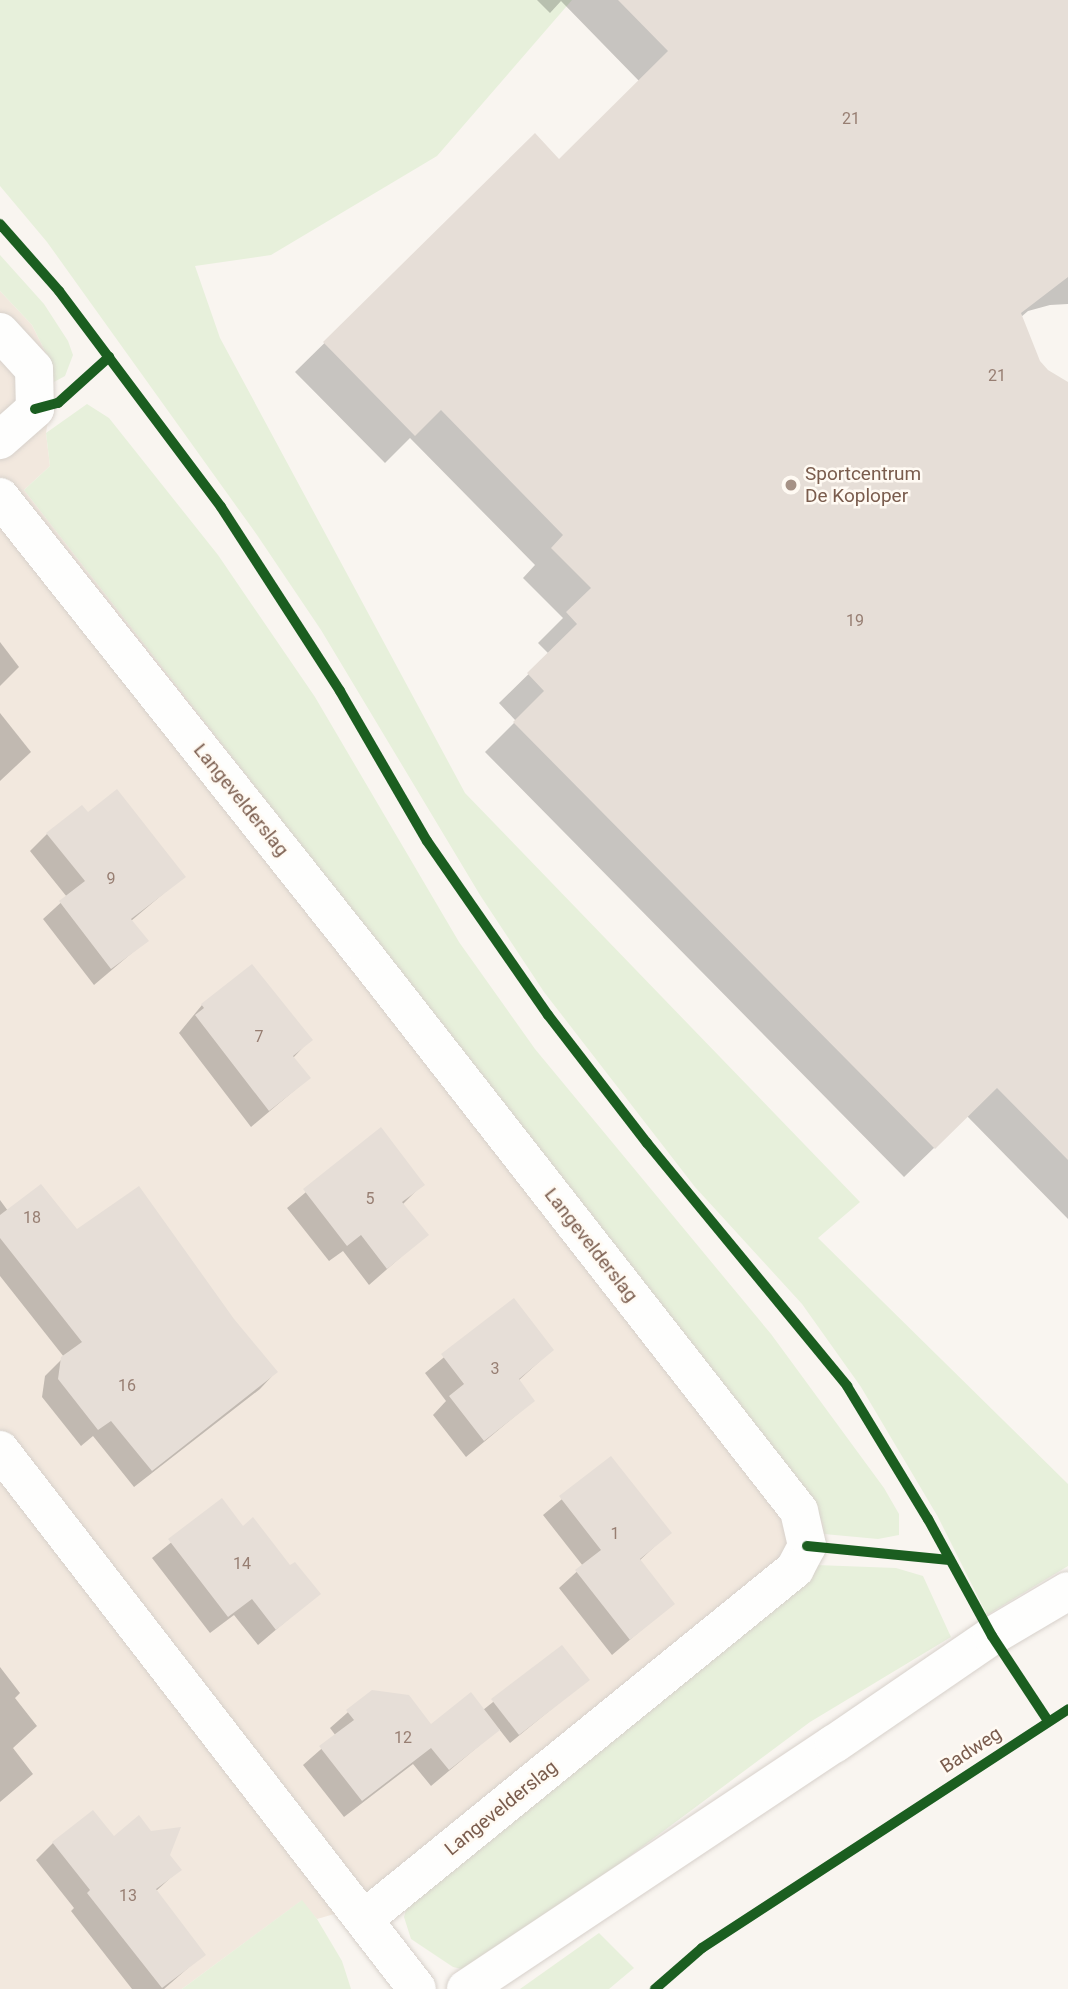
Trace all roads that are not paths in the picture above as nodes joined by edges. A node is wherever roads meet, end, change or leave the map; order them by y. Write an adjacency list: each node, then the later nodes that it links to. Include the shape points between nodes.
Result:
1 (0, 332): 2 (street, via 34,369 35,396 35,409)
2 (0, 440)
3 (0, 497): 6 (street, Langevelderslag, via 799,1511 807,1546 795,1569)
4 (0, 1450): 6 (street)
5 (1068, 1591): 8 (street, via 992,1636)
6 (364, 1919): 7 (street)
7 (417, 1989)
8 (466, 1989)

